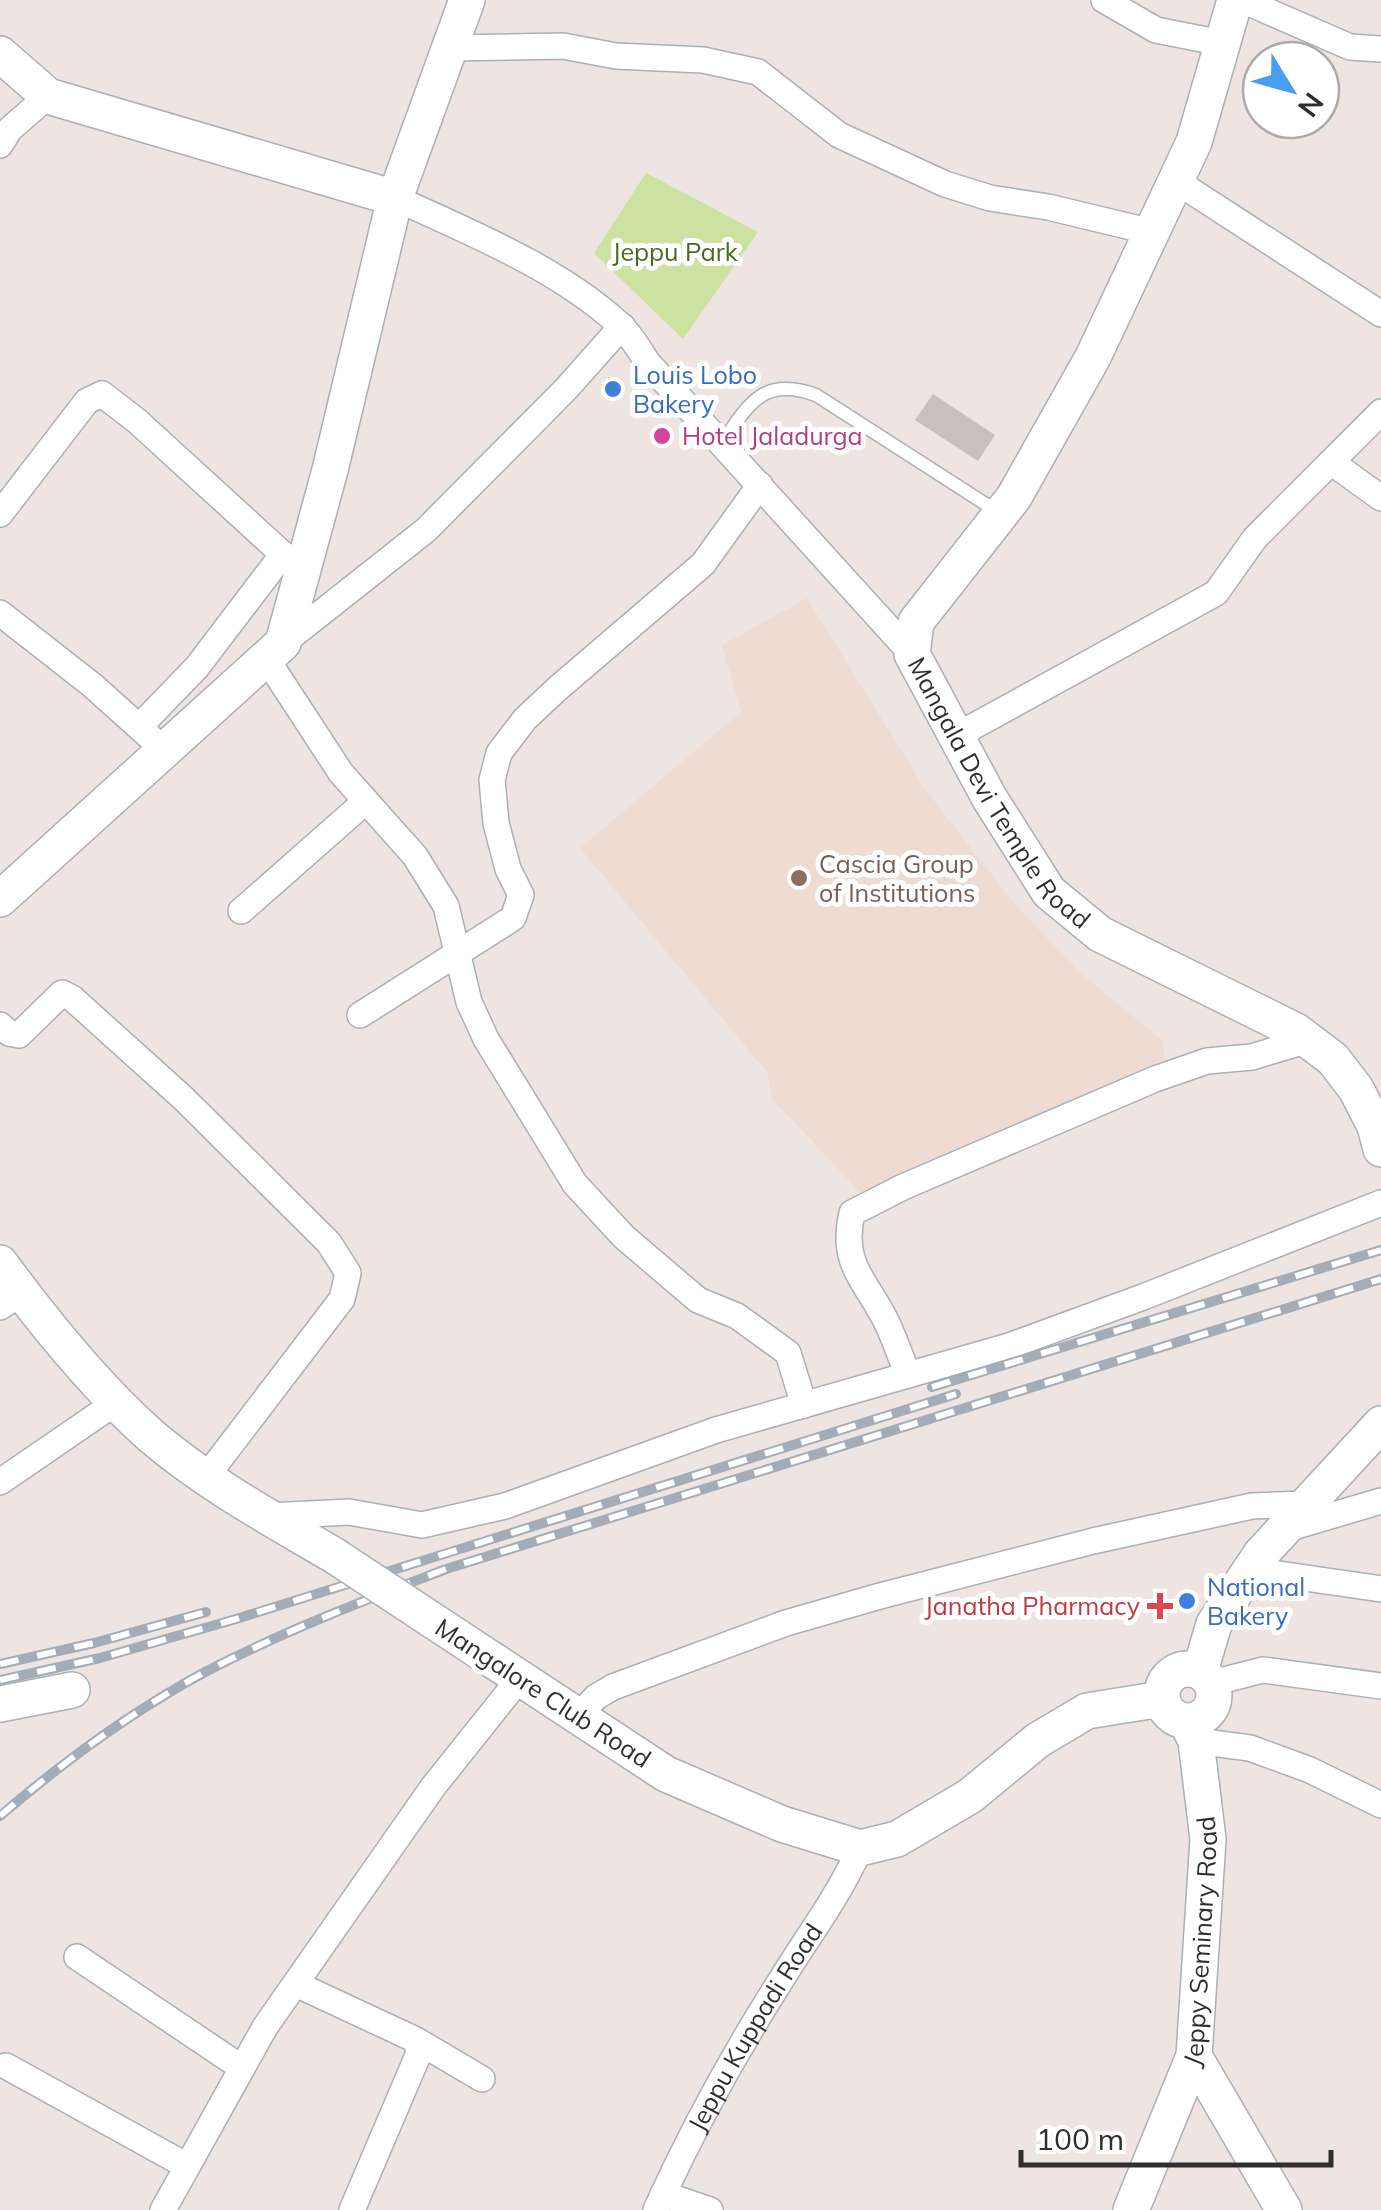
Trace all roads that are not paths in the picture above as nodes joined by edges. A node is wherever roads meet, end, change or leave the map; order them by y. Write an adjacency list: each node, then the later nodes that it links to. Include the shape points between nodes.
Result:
1 (467, 0): 5 (street)
2 (1104, 0): 4 (street, via 1156,30)
3 (1238, 0): 4 (street, Mangala Devi Temple Road); 6 (street, via 1350,47)
4 (1222, 43): 10 (street, Mangala Devi Temple Road)
5 (450, 48): 11 (street); 12 (street, via 563,46 758,72 838,134 945,184)
6 (1381, 49)
7 (0, 54): 8 (street)
8 (48, 96): 9 (street); 11 (street)
9 (0, 145)
10 (1176, 181): 12 (street, Mangala Devi Temple Road); 13 (street)
11 (395, 198): 14 (street, via 562,282); 22 (street)
12 (1152, 232): 21 (street, Mangala Devi Temple Road, via 1093,357)
13 (1381, 314)
14 (622, 326): 16 (street); 24 (street, via 426,530)
15 (1381, 412): 17 (street)
16 (722, 442): 18 (street); 21 (lane, via 763,393 799,389)
17 (1332, 462): 19 (street); 26 (street, via 1255,538 1216,593)
18 (760, 484): 25 (street); 31 (street, via 703,564 525,718 499,753 492,780 496,823 521,895 513,918)
19 (1381, 498)
20 (0, 514): 22 (street, via 87,401 102,394)
21 (1000, 514): 25 (street, Mangala Devi Temple Road, via 916,622)
22 (293, 561): 24 (street); 27 (street, via 197,667)
23 (0, 613): 27 (street)
24 (275, 650): 27 (street); 28 (street, via 342,773)
25 (912, 654): 26 (street, Mangala Devi Temple Road)
26 (956, 736): 34 (street, Mangala Devi Temple Road, via 1049,892 1100,934)
27 (152, 738): 29 (street)
28 (366, 801): 30 (street); 31 (street, via 416,856 446,906)
29 (0, 899)
30 (241, 911)
31 (456, 952): 32 (street); 41 (street, via 486,1039 575,1184 698,1300 737,1316 788,1353)
32 (360, 1015)
33 (0, 1025): 43 (street, via 19,1034 62,994 72,998 330,1243 348,1273 342,1300)
34 (1308, 1040): 35 (street, Mangala Devi Temple Road, via 1356,1089); 39 (street, via 1155,1079 852,1213 846,1239 856,1270)
35 (1381, 1150)
36 (1381, 1203): 39 (street, via 1143,1298)
37 (0, 1263): 38 (street, Mangalore Club Road)
38 (11, 1299): 40 (street, Mangalore Club Road)
39 (908, 1375): 41 (street)
40 (118, 1401): 43 (street, Mangalore Club Road); 44 (street)
41 (804, 1405): 47 (street, via 505,1506 422,1526 349,1512)
42 (1381, 1424): 46 (street)
43 (206, 1477): 47 (street, Mangalore Club Road)
44 (0, 1482)
45 (1381, 1501): 48 (street)
46 (1305, 1504): 48 (street); 56 (street, via 1252,1506 833,1608 613,1688)
47 (268, 1516): 51 (street, Mangalore Club Road, bridge)
48 (1281, 1531): 49 (street)
49 (1250, 1570): 50 (street); 52 (street, via 1214,1624)
50 (1381, 1588)
51 (506, 1668): 56 (street, Mangalore Club Road); 61 (street, via 433,1787)
52 (1206, 1677): 53 (street, via 1262,1670); 57 (street, via 1191,1668 1174,1672 1163,1686)
53 (1381, 1686)
54 (72, 1690): 55 (street)
55 (0, 1704)
56 (577, 1717): 59 (street, Mangalore Club Road, via 666,1774 782,1824)
57 (1182, 1721): 58 (street); 59 (street, via 1087,1711 1038,1740 970,1796 897,1839); 63 (street, Jeppy Seminary Road, via 1208,1838)
58 (1381, 1804)
59 (860, 1848): 68 (street, Jeppu Kuppadi Road, via 690,2134)
60 (77, 1958): 65 (street)
61 (296, 1984): 62 (street); 65 (street)
62 (416, 2040): 66 (street); 70 (street, via 419,2052)
63 (1194, 2056): 72 (street, Jeppy Seminary Road); 73 (street)
64 (6, 2066): 67 (street)
65 (242, 2068): 67 (street)
66 (482, 2079)
67 (188, 2166): 69 (street)
68 (659, 2202): 71 (street)
69 (163, 2210)
70 (352, 2210)
71 (710, 2210)
72 (1131, 2210)
73 (1284, 2210)

